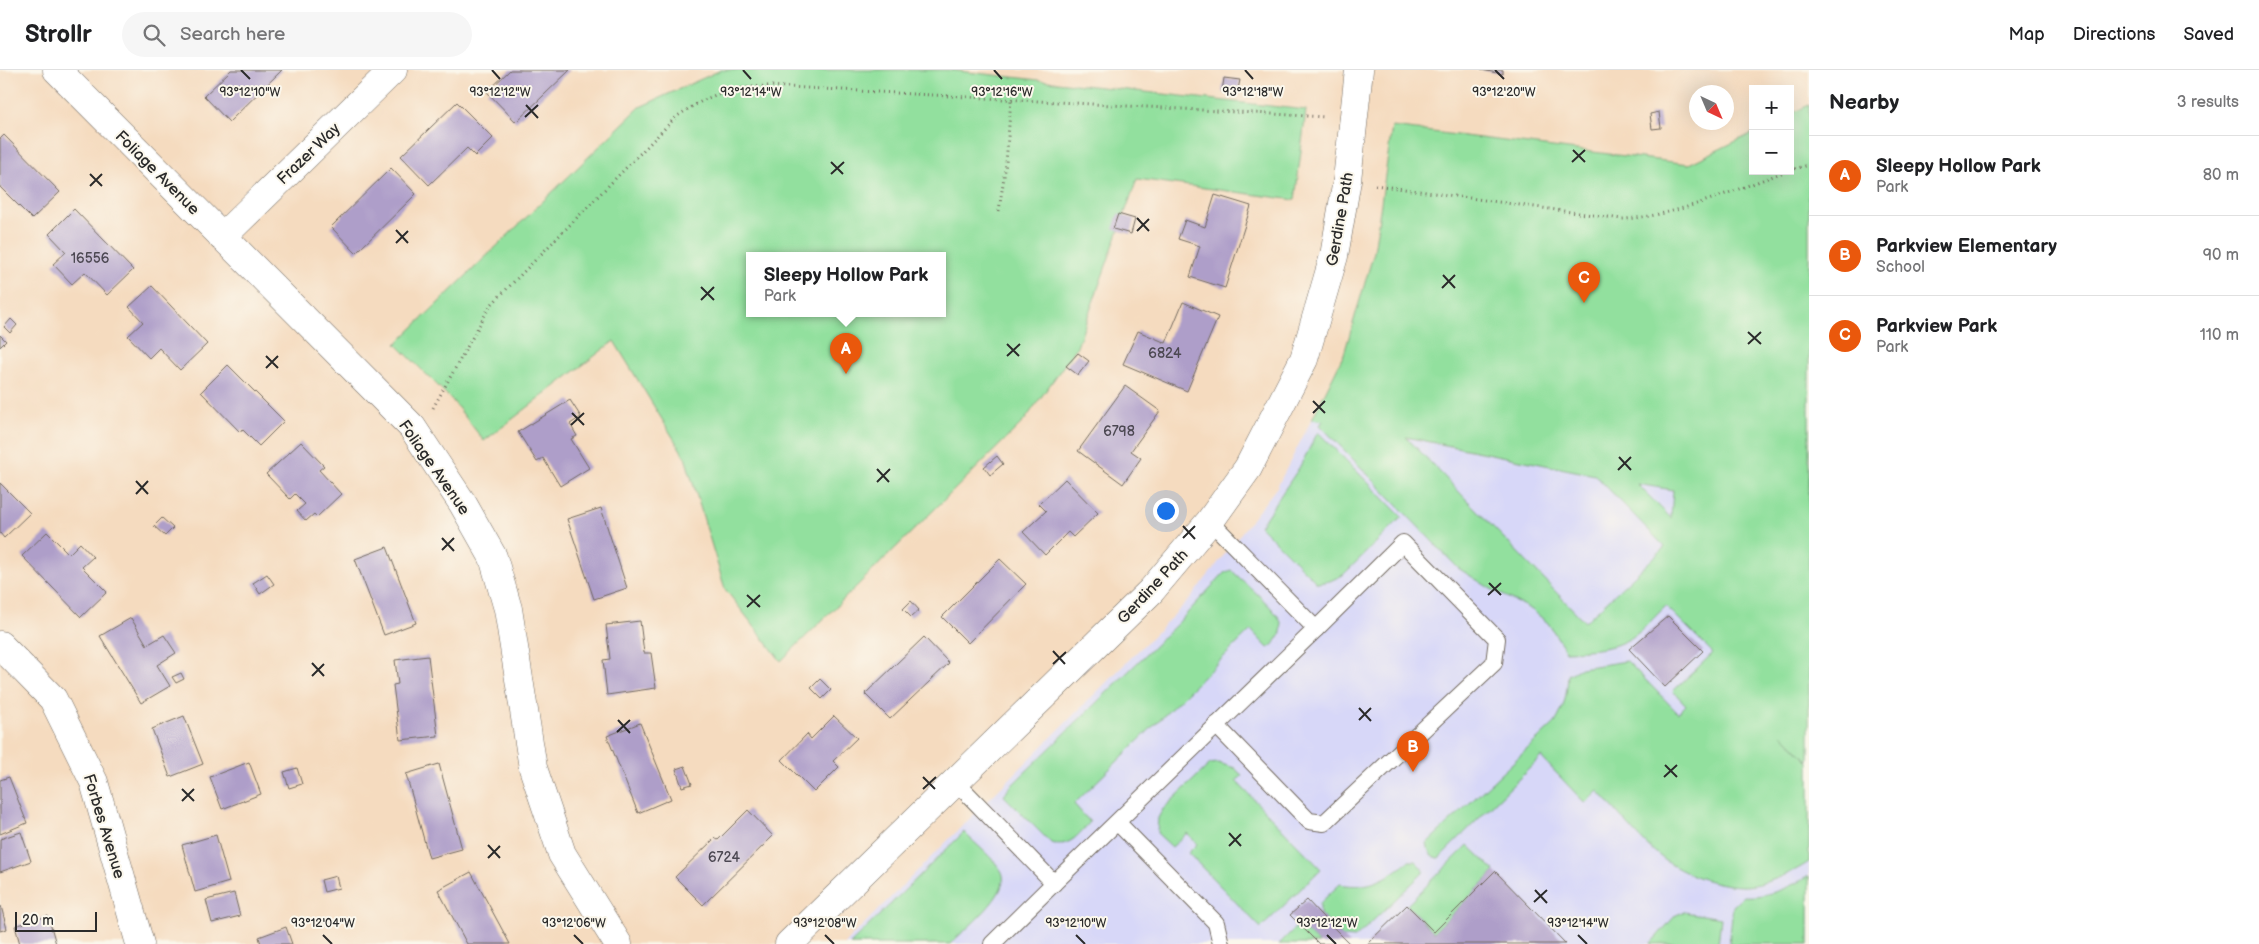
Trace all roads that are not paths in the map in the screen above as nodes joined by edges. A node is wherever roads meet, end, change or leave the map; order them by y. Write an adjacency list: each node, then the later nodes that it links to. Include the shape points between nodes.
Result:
1 (57, 70): 4 (street, Foliage Avenue)
2 (393, 70): 4 (street, Frazer Way)
3 (1359, 70): 5 (street, Gerdine Path, via 1347,180 1334,256 1304,359 1248,468)
4 (222, 237): 13 (street, Foliage Avenue, via 412,427 463,504 493,557 508,609 533,768 562,854)
5 (1210, 521): 6 (lane); 9 (street, Gerdine Path, via 1151,591)
6 (1316, 629): 8 (lane); 8 (lane, via 1404,543 1498,639 1494,663 1324,823 1308,820)
7 (0, 644): 12 (street, Forbes Avenue, via 53,699 94,782)
8 (1216, 725): 10 (lane)
9 (955, 780): 11 (lane); 14 (street, Gerdine Path)
10 (1118, 822): 11 (lane); 16 (lane, via 1216,923)
11 (1054, 884): 15 (lane)
12 (140, 944)
13 (618, 944)
14 (789, 944)
15 (992, 944)
16 (1221, 944)

